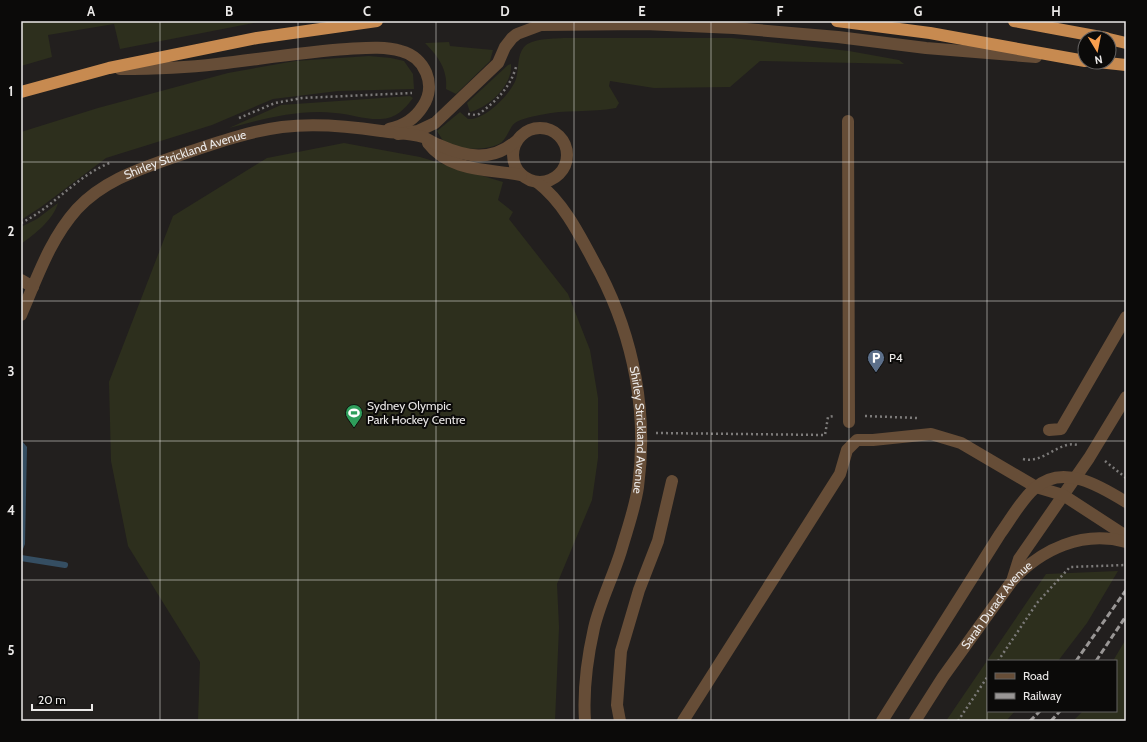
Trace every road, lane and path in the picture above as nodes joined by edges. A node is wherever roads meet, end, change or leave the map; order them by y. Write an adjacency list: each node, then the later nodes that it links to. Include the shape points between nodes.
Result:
1 (377, 21): 7 (highway, via 257,38)
2 (838, 21): 5 (highway)
3 (1014, 21): 4 (highway)
4 (1077, 33)
5 (1077, 59)
6 (1077, 60): 11 (street, via 926,48 734,28 645,24 541,26 512,38 498,63 435,123 418,131)
7 (109, 68): 8 (highway); 10 (street, via 171,69 326,50 379,48 402,51 413,56 426,70 430,85 428,99 406,124)
8 (21, 92)
9 (848, 121): 24 (street)
10 (378, 131): 11 (street, Shirley Strickland Avenue); 19 (street, Shirley Strickland Avenue, via 329,125 281,127 204,147 124,175 90,196 77,209 51,246)
11 (398, 134): 12 (street, Shirley Strickland Avenue)
12 (424, 137): 13 (street, Shirley Strickland Avenue, via 449,149 478,155 499,154); 14 (street, via 439,154 454,163)
13 (515, 142): 14 (street, via 512,160); 15 (street, via 524,132 535,127 551,129 558,134 563,140 567,155 562,170)
14 (521, 175): 16 (street)
15 (554, 178): 16 (street); 17 (street, via 551,187)
16 (537, 182): 17 (street, Shirley Strickland Avenue)
17 (556, 201): 26 (street, Shirley Strickland Avenue, via 588,252 621,319 636,373)
18 (21, 280): 19 (street)
19 (33, 287): 20 (street, Shirley Strickland Avenue)
20 (21, 315)
21 (1126, 317): 25 (street, via 1061,428)
22 (1126, 397): 30 (street)
23 (828, 417): 26 (path, via 825,435)
24 (849, 422)
25 (1049, 430)
26 (642, 433): 42 (street, Shirley Strickland Avenue, via 638,488 621,552 594,627 584,693)
27 (1077, 444): 28 (path, via 1069,444 1038,459 1029,461)
28 (1016, 458)
29 (1110, 464): 31 (path)
30 (1075, 478): 33 (street, via 1053,478); 34 (street); 35 (street, via 1097,485)
31 (1126, 478)
32 (672, 481): 43 (street, via 658,541 639,590 621,651 617,706)
33 (1036, 487): 34 (street); 44 (street, via 950,438 931,434 857,440 847,450 840,474); 45 (street, via 1000,534)
34 (1063, 495): 36 (street); 39 (street, via 1019,559)
35 (1126, 502)
36 (1126, 536)
37 (1126, 542): 39 (street, Sarah Durack Avenue, via 1112,538 1090,538 1062,545 1031,563)
38 (1126, 565): 40 (path, via 1070,567 1037,603)
39 (1012, 581): 46 (street, Sarah Durack Avenue)
40 (999, 660)
41 (987, 678): 47 (path)
42 (585, 721)
43 (620, 721)
44 (683, 721)
45 (882, 721)
46 (915, 721)
47 (958, 721)

